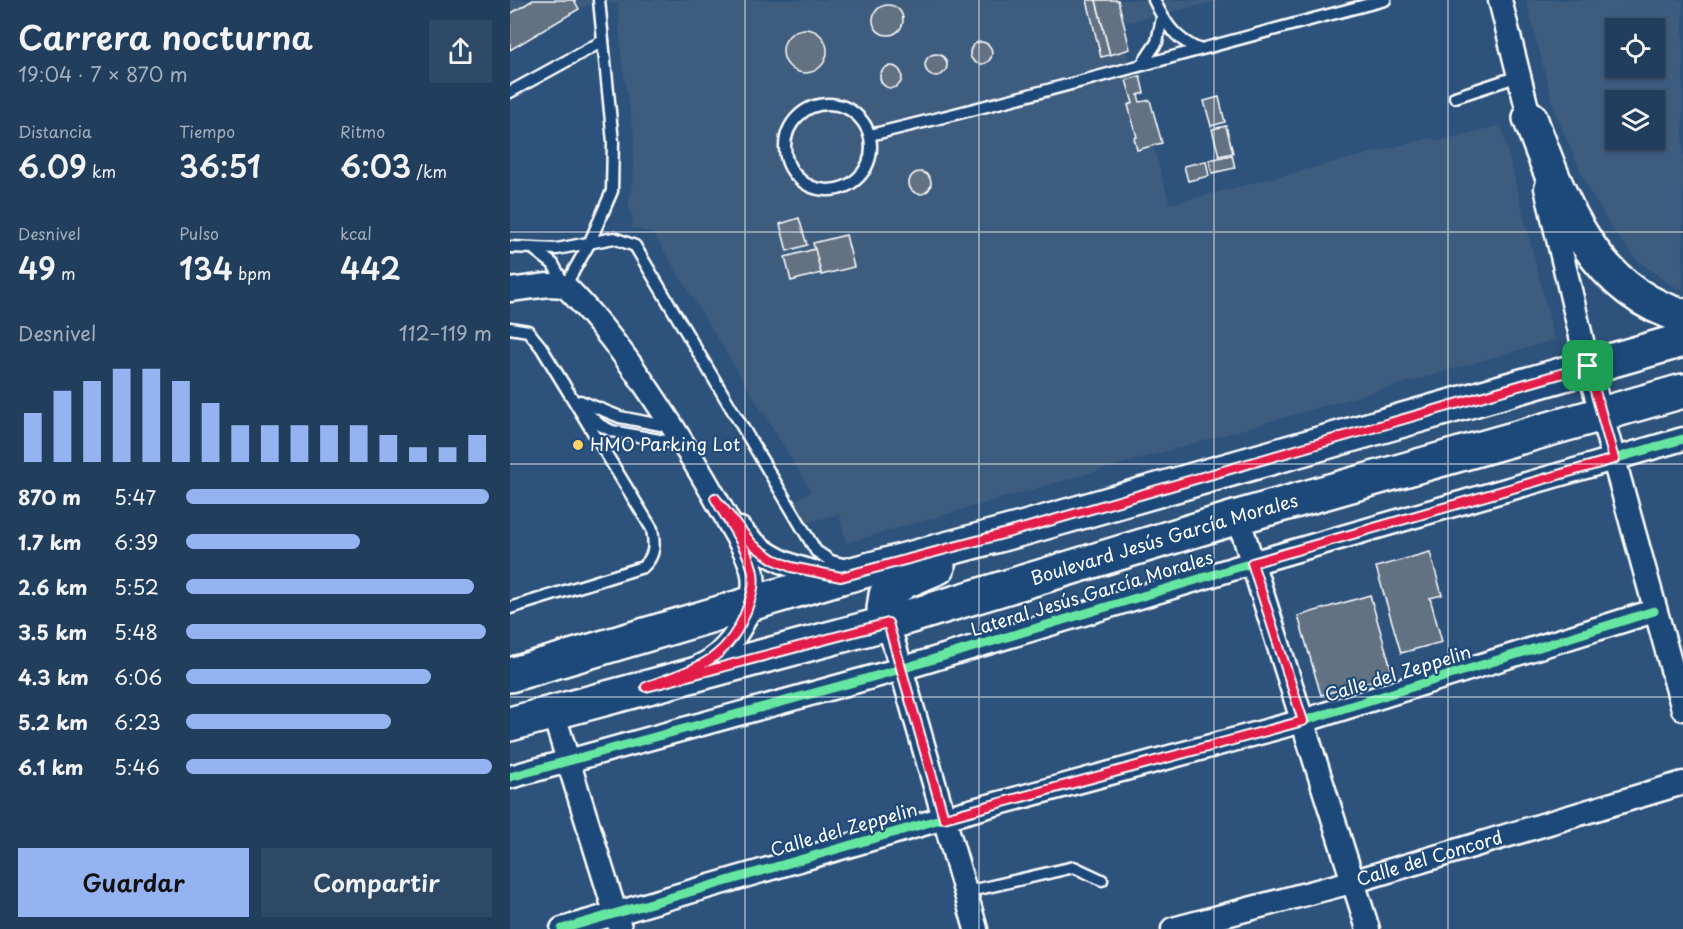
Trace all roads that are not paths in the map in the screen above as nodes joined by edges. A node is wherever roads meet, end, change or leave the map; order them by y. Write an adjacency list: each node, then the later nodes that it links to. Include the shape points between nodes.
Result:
1 (599, 0): 6 (lane)
2 (1154, 0): 5 (lane)
3 (1385, 0): 7 (lane)
4 (1500, 0): 9 (street)
5 (1162, 16): 7 (lane, via 1177,37); 8 (lane, via 1157,42)
6 (603, 41): 10 (lane); 14 (lane, via 614,171 612,191)
7 (1198, 49): 8 (lane)
8 (1143, 63): 13 (lane, via 1028,98)
9 (1519, 76): 11 (lane); 12 (street)
10 (510, 92)
11 (1455, 97)
12 (1530, 118): 19 (main road, via 1561,200 1594,255 1615,279 1645,301); 22 (street)
13 (870, 135): 13 (lane, via 853,112 840,105 819,105 799,114 790,125 785,139 789,167 804,182 823,190 837,189 861,174 868,162)
14 (589, 244): 16 (lane); 17 (lane); 33 (lane, via 614,238 635,246 816,551 841,564)
15 (510, 247): 16 (lane)
16 (535, 250): 17 (lane, via 553,264)
17 (565, 286): 18 (street); 26 (street, via 588,309)
18 (510, 290)
19 (1683, 316)
20 (510, 328): 24 (lane, via 528,331)
21 (1683, 340): 22 (main road)
22 (1588, 366): 25 (street); 31 (main road)
23 (1683, 391): 25 (main road, Boulevard Jesús García Morales)
24 (572, 397): 26 (lane); 26 (lane, via 600,425 612,431); 36 (lane, via 652,529 654,550 643,567)
25 (1602, 414): 28 (street); 30 (main road, Boulevard Jesús García Morales)
26 (677, 435): 29 (street)
27 (1683, 439): 28 (street, Lateral Jesús García Morales)
28 (1614, 459): 32 (street, Lateral Jesús García Morales); 37 (street)
29 (715, 498): 34 (street, via 753,545 773,559 791,567); 35 (street, Boulevard Jesús García Morales, via 752,568)
30 (1238, 517): 32 (street); 38 (main road, Boulevard Jesús García Morales)
31 (1025, 528): 33 (main road); 38 (main road, via 893,588 884,603)
32 (1252, 563): 39 (street, Lateral Jesús García Morales); 44 (street)
33 (884, 565): 34 (main road)
34 (841, 577): 35 (main road)
35 (749, 604): 40 (main road); 41 (street, Boulevard Jesús García Morales, via 734,636 708,663)
36 (510, 608)
37 (1654, 611): 42 (street); 44 (street, Calle del Zeppelin)
38 (888, 623): 39 (street); 41 (main road, Boulevard Jesús García Morales)
39 (901, 669): 46 (street, Lateral Jesús García Morales); 49 (street)
40 (510, 675)
41 (646, 687): 43 (main road, Boulevard Jesús García Morales)
42 (1683, 709)
43 (553, 712): 45 (main road, Boulevard Jesús García Morales); 46 (street)
44 (1303, 721): 49 (street, Calle del Zeppelin); 51 (street)
45 (510, 724)
46 (567, 760): 47 (street, Lateral Jesús García Morales); 53 (street)
47 (510, 777)
48 (1683, 783): 51 (street, Calle del Concord)
49 (944, 818): 52 (street); 53 (street, Calle del Zeppelin)
50 (1102, 880): 52 (lane, via 1074,867)
51 (1355, 881): 56 (street, Calle del Concord); 57 (street)
52 (966, 891): 55 (street)
53 (619, 922): 54 (street, Calle del Zeppelin)
54 (562, 929)
55 (976, 929)
56 (1173, 929)
57 (1368, 929)

